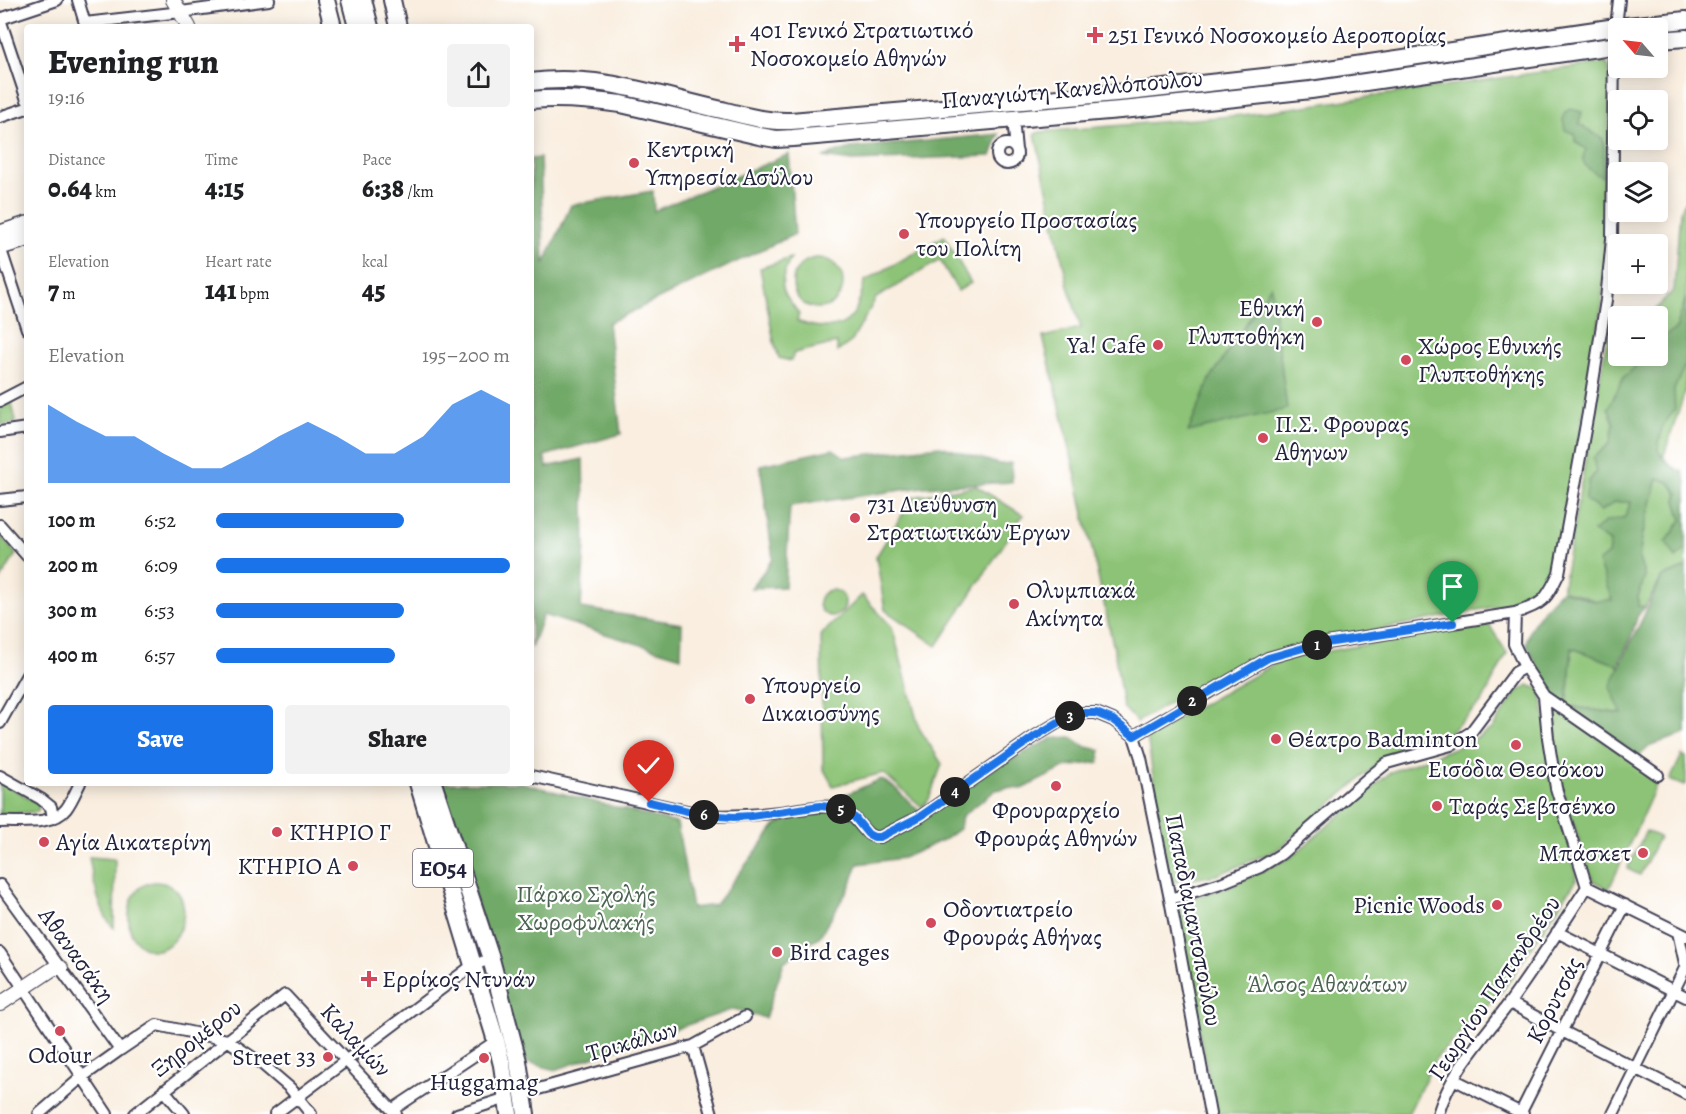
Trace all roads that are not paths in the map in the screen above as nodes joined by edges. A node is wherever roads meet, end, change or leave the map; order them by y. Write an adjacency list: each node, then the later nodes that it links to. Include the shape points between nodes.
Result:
1 (57, 0): 12 (street)
2 (78, 0): 15 (street)
3 (173, 0): 10 (street)
4 (269, 0): 10 (street)
5 (326, 0): 18 (main road)
6 (350, 0): 19 (main road)
7 (363, 0): 20 (main road)
8 (392, 0): 21 (main road)
9 (1619, 0): 11 (street)
10 (181, 12): 16 (street); 17 (street)
11 (1617, 18)
12 (0, 19): 28 (street)
13 (1686, 20): 14 (main road, Παναγιώτη Κανελλόπουλου)
14 (1668, 22)
15 (86, 24)
16 (93, 24)
17 (187, 24)
18 (332, 24)
19 (356, 24)
20 (369, 24)
21 (397, 24)
22 (1608, 28): 27 (main road, Παναγιώτη Κανελλόπουλου, via 1308,72 791,121 764,120 604,83)
23 (1686, 38): 24 (main road)
24 (1668, 39)
25 (1608, 46): 32 (main road, Παναγιώτη Κανελλόπουλου, via 1311,90)
26 (1615, 78): 47 (street, via 1612,239 1606,300 1559,573 1549,595 1535,607)
27 (534, 82)
28 (24, 91)
29 (534, 100): 32 (main road, Παναγιώτη Κανελλόπουλου, via 572,98 618,104 776,139)
30 (24, 109): 31 (street)
31 (0, 117)
32 (1013, 118): 33 (street)
33 (1016, 150)
34 (24, 225): 35 (main road)
35 (0, 233)
36 (24, 239): 37 (main road)
37 (0, 247): 38 (street)
38 (24, 320)
39 (24, 389): 40 (street)
40 (0, 401)
41 (24, 428): 42 (street)
42 (0, 432)
43 (24, 497): 44 (street)
44 (0, 500)
45 (0, 525): 46 (street)
46 (24, 553)
47 (1515, 613): 48 (street, via 1514,644); 52 (street, via 1314,645 1268,658)
48 (1525, 667): 50 (street); 63 (street, via 1516,672 1471,732 1451,745 1387,764 1281,854 1260,867)
49 (24, 680): 51 (street)
50 (1544, 696): 53 (street); 62 (street, via 1556,788)
51 (0, 723)
52 (1134, 736): 55 (street, via 1096,713 1067,717 921,816 880,837 868,834 840,808 820,806 734,817 705,815); 63 (street, Παπαδιαμαντοπούλου)
53 (1658, 775)
54 (0, 776): 59 (street, via 41,799 51,807)
55 (534, 777)
56 (78, 786): 59 (street, via 65,811)
57 (419, 786): 70 (main road, ΕΟ54)
58 (434, 786): 69 (main road, ΕΟ54)
59 (53, 818): 60 (street)
60 (0, 822)
61 (0, 885): 72 (street, Αθανασάκη)
62 (1587, 887): 64 (street); 65 (street, Γεωργίου Παπανδρέου)
63 (1170, 899): 104 (street, Παπαδιαμαντοπούλου)
64 (1624, 905): 66 (street); 68 (street, Κορυτσάς)
65 (1557, 932): 68 (street); 77 (street, Γεωργίου Παπανδρέου)
66 (1682, 934): 71 (street)
67 (0, 953): 73 (street)
68 (1601, 953): 74 (street); 80 (street, Κορυτσάς)
69 (491, 959): 70 (street); 90 (main road, ΕΟ54)
70 (473, 965): 82 (main road, ΕΟ54); 85 (street)
71 (1686, 967): 74 (street)
72 (61, 968): 73 (street); 84 (street, Αθανασάκη)
73 (25, 989): 78 (street); 87 (street)
74 (1674, 990): 76 (street); 86 (street)
75 (285, 995): 81 (street, Ξηρομέρου); 85 (street, Καλαμών)
76 (1686, 997)
77 (1510, 1003): 80 (street); 88 (street, Γεωργίου Παπανδρέου)
78 (0, 1004)
79 (745, 1017): 83 (street, Τρικάλων)
80 (1562, 1031): 86 (street); 106 (street, Κορυτσάς)
81 (226, 1040): 84 (street, via 157,1025); 89 (street, Ξηρομέρου); 92 (street, via 262,1064)
82 (496, 1041): 93 (main road, ΕΟ54); 94 (street)
83 (693, 1046): 90 (street, Τρικάλων); 103 (street)
84 (120, 1050): 87 (street)
85 (347, 1061): 92 (street); 94 (street, Καλαμών)
86 (1636, 1068): 91 (street); 107 (street)
87 (82, 1077): 95 (street); 96 (street)
88 (1453, 1079): 105 (street, Γεωργίου Παπανδρέου); 106 (street)
89 (165, 1090): 97 (street, Ξηρομέρου); 98 (street)
90 (524, 1093): 102 (main road, ΕΟ54)
91 (1686, 1094)
92 (297, 1097): 99 (street); 100 (street)
93 (508, 1106): 101 (street)
94 (394, 1112)
95 (39, 1114)
96 (107, 1114)
97 (135, 1114)
98 (184, 1114)
99 (275, 1114)
100 (311, 1114)
101 (457, 1114)
102 (526, 1114)
103 (712, 1114)
104 (1210, 1114)
105 (1438, 1114)
106 (1521, 1114)
107 (1613, 1114)

